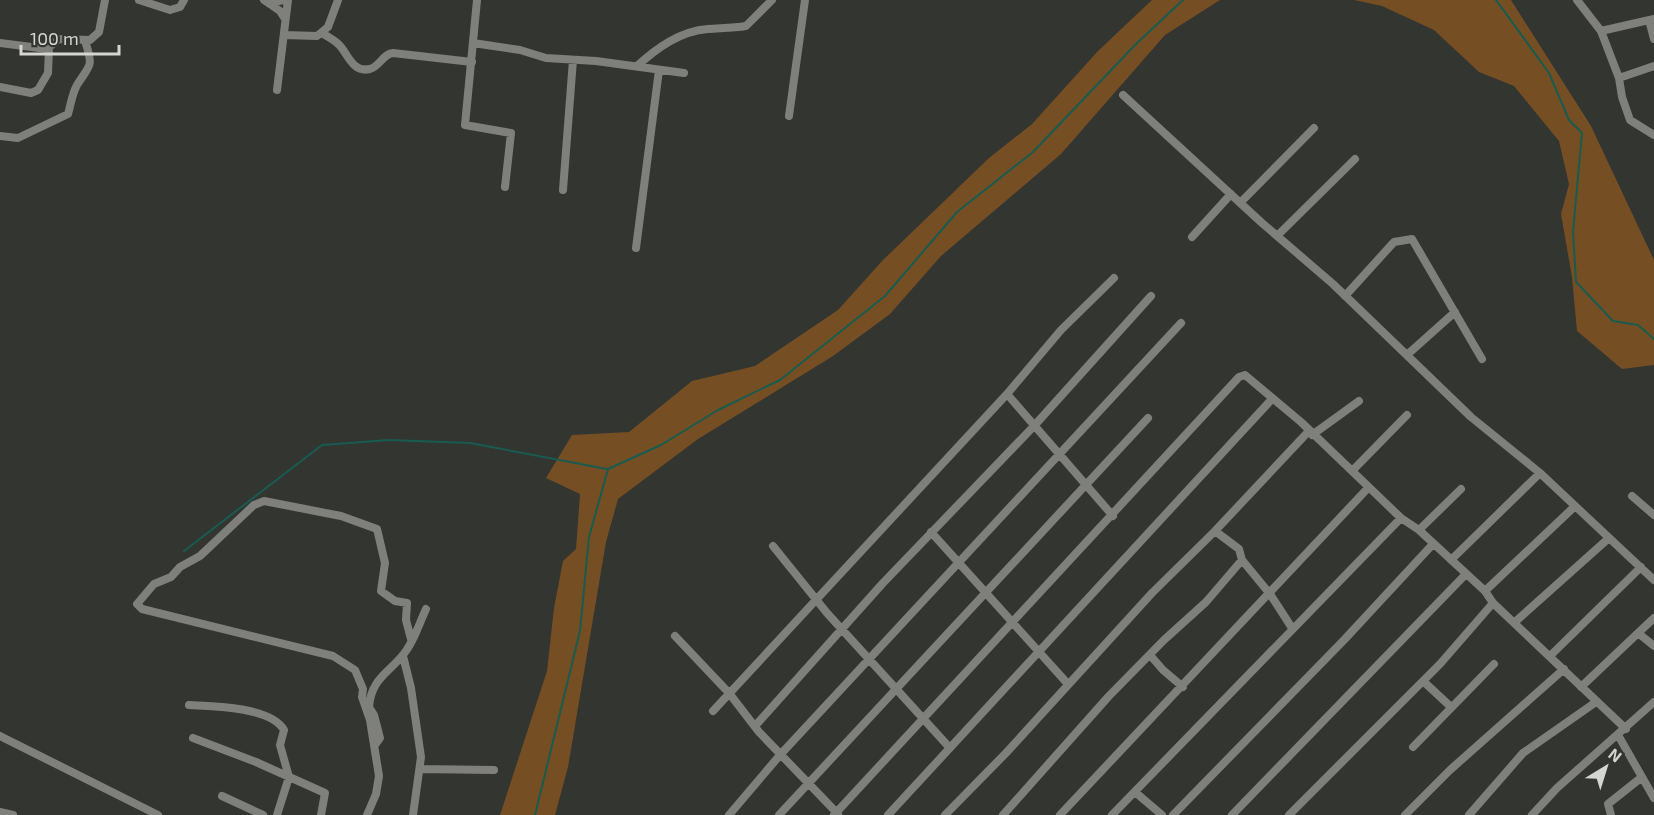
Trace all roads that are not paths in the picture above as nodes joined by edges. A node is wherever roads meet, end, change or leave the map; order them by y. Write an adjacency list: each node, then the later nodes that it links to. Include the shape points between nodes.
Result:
1 (105, 0): 18 (street, via 99,32)
2 (139, 0): 3 (street, via 170,10 180,7)
3 (184, 0)
4 (283, 0): 11 (street)
5 (288, 0): 12 (street)
6 (338, 0): 15 (street)
7 (477, 0): 19 (street)
8 (772, 0): 24 (street, via 746,26 688,34 664,43)
9 (805, 0): 32 (street)
10 (1577, 0): 14 (street)
11 (267, 2): 12 (street)
12 (285, 19): 16 (street)
13 (1651, 20): 14 (street); 17 (street)
14 (1601, 30): 28 (street)
15 (322, 33): 16 (street, via 311,38); 23 (street, via 340,46 355,66 365,69 374,68 393,52)
16 (284, 35): 30 (street)
17 (1654, 39)
18 (85, 41): 21 (street, via 59,39); 35 (street, via 92,60 89,72 73,93 68,114 18,138)
19 (473, 43): 22 (street); 23 (street)
20 (0, 44): 21 (street)
21 (50, 48): 29 (street, via 48,74 38,90 31,93)
22 (573, 60): 24 (street); 38 (street)
23 (472, 62): 37 (street, via 465,125 511,133)
24 (637, 66): 26 (street)
25 (1654, 66): 28 (street)
26 (659, 70): 27 (street); 43 (street)
27 (684, 73)
28 (1619, 78): 34 (street, via 1630,120)
29 (0, 87)
30 (277, 90)
31 (1123, 94): 39 (street)
32 (789, 116)
33 (1314, 128): 40 (street)
34 (1654, 135)
35 (0, 136)
36 (1355, 159): 41 (street)
37 (505, 187)
38 (563, 190)
39 (1231, 194): 40 (street); 42 (street)
40 (1241, 202): 41 (street)
41 (1277, 236): 46 (street)
42 (1192, 237)
43 (636, 248)
44 (1114, 278): 51 (street, via 1061,330)
45 (1151, 296): 56 (street)
46 (1345, 296): 47 (street, via 1394,242 1412,238); 49 (street)
47 (1455, 312): 49 (street); 50 (street)
48 (1180, 323): 58 (street)
49 (1408, 354): 60 (street, via 1471,417)
50 (1482, 359)
51 (1007, 394): 56 (street); 84 (street)
52 (1272, 399): 57 (street); 67 (street, via 1245,375 1239,377); 96 (street)
53 (1359, 401): 57 (street)
54 (1407, 415): 59 (street)
55 (1148, 418): 61 (street)
56 (1034, 426): 58 (street); 71 (street)
57 (1310, 433): 59 (street); 70 (street)
58 (1058, 455): 61 (street); 77 (street)
59 (1353, 470): 62 (street)
60 (1540, 474): 65 (street); 76 (street)
61 (1085, 486): 67 (street); 82 (street)
62 (1368, 489): 68 (street); 83 (street)
63 (1461, 489): 69 (street)
64 (1632, 496): 66 (street)
65 (1573, 508): 72 (street); 81 (street)
66 (1654, 515)
67 (1113, 516): 89 (street)
68 (1401, 518): 69 (street); 90 (street)
69 (1419, 530): 73 (street)
70 (1215, 531): 75 (street, via 1234,542); 104 (street)
71 (931, 532): 77 (street); 91 (street)
72 (1609, 538): 78 (street); 88 (street)
73 (1433, 544): 76 (street); 149 (street)
74 (773, 546): 84 (street)
75 (1242, 560): 83 (street); 97 (street, via 1206,602)
76 (1451, 560): 79 (street)
77 (957, 564): 82 (street); 100 (street)
78 (1641, 567): 80 (street); 98 (street)
79 (1465, 575): 81 (street); 150 (street)
80 (1654, 580)
81 (1485, 591): 85 (street)
82 (985, 593): 89 (street); 107 (street)
83 (1270, 594): 90 (street); 105 (street)
84 (815, 599): 91 (street); 108 (street)
85 (1493, 603): 88 (street); 103 (street)
86 (426, 609): 94 (street)
87 (1654, 618): 92 (street)
88 (1515, 622): 98 (street)
89 (1013, 623): 96 (street); 114 (street)
90 (1292, 628): 129 (street)
91 (842, 629): 100 (street); 115 (street)
92 (1638, 633): 95 (street); 106 (street)
93 (675, 636): 108 (street)
94 (411, 639): 99 (street); 120 (street, via 407,603 395,601 381,591 385,563 377,529 341,516 264,501 254,505 200,556 154,584 137,604 141,609 341,660 353,668 363,688)
95 (1654, 646)
96 (1039, 653): 104 (street); 121 (street)
97 (1150, 655): 105 (street); 145 (street)
98 (1551, 655): 102 (street)
99 (403, 656): 120 (street, via 382,675 369,700 380,738); 124 (street, via 416,718)
100 (869, 660): 107 (street); 123 (street)
101 (1494, 664): 112 (street)
102 (1564, 669): 106 (street); 152 (street)
103 (1423, 681): 112 (street); 151 (street)
104 (1067, 683): 144 (street)
105 (1183, 687): 146 (street)
106 (1581, 687): 109 (street)
107 (897, 688): 114 (street); 128 (street)
108 (729, 693): 113 (street); 115 (street)
109 (1596, 702): 116 (street); 153 (street, via 1523,753)
110 (1654, 702): 116 (street)
111 (189, 705): 126 (street, via 235,708 277,721 284,730 280,745)
112 (1451, 707): 122 (street)
113 (713, 711)
114 (923, 717): 121 (street); 133 (street)
115 (756, 725): 123 (street)
116 (1626, 729): 117 (street)
117 (1618, 735): 127 (street); 154 (street)
118 (0, 736): 135 (street)
119 (194, 738): 126 (street)
120 (375, 745): 139 (street, via 379,776)
121 (950, 747): 143 (street)
122 (1413, 747)
123 (780, 755): 128 (street); 141 (street)
124 (420, 769): 125 (street); 140 (street)
125 (494, 770)
126 (289, 777): 137 (street); 138 (street, via 326,793)
127 (1642, 777): 131 (street); 155 (street, via 1608,804)
128 (808, 784): 133 (street); 142 (street)
129 (1135, 792): 147 (street); 148 (street)
130 (222, 796): 136 (street)
131 (1654, 798)
132 (0, 812): 134 (street)
133 (836, 814)
134 (13, 815)
135 (158, 815)
136 (263, 815)
137 (277, 815)
138 (321, 815)
139 (367, 815)
140 (413, 815)
141 (729, 815)
142 (779, 815)
143 (888, 815)
144 (945, 815)
145 (1003, 815)
146 (1060, 815)
147 (1112, 815)
148 (1162, 815)
149 (1173, 815)
150 (1232, 815)
151 (1289, 815)
152 (1405, 815)
153 (1469, 815)
154 (1532, 815)
155 (1611, 815)

